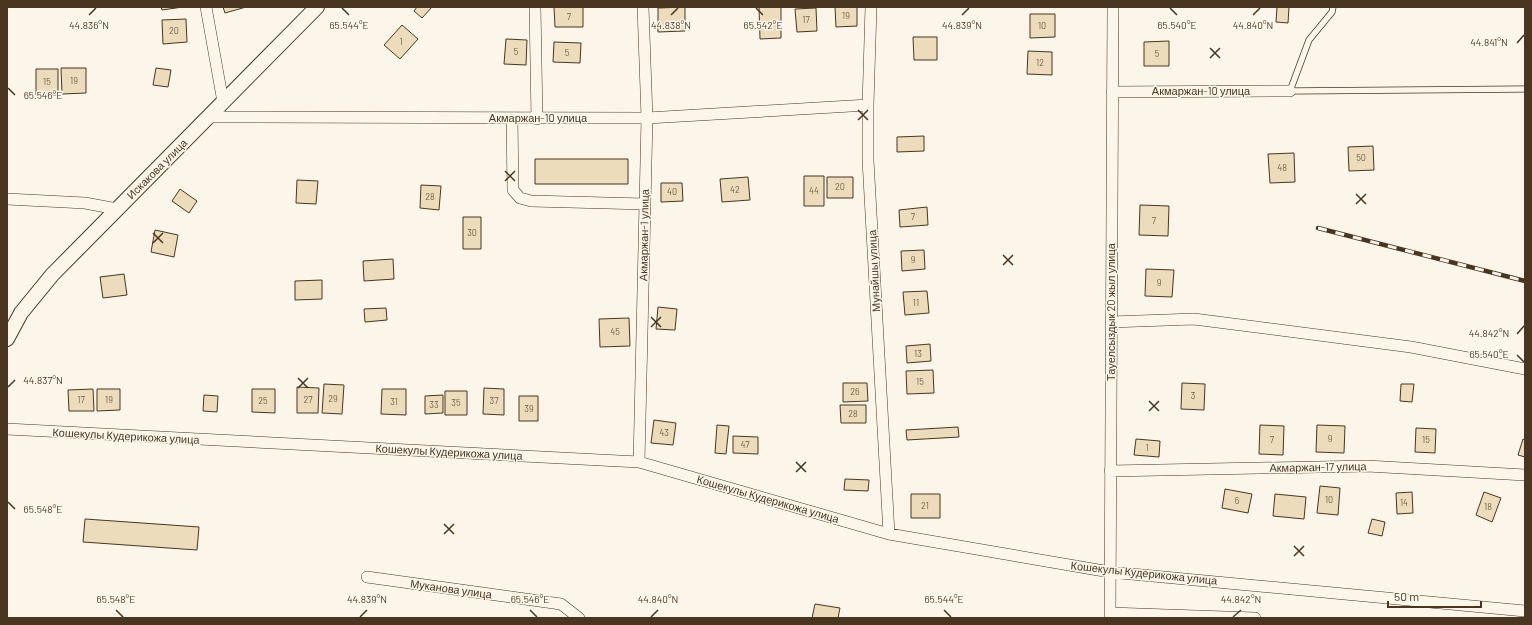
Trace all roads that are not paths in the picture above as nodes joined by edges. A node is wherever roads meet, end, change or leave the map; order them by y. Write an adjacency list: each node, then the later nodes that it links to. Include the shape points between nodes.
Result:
1 (206, 7): 11 (street)
2 (317, 7): 11 (street, Искакова улица)
3 (535, 7): 16 (street)
4 (643, 7): 15 (street, Акмаржан-1 улица)
5 (871, 7): 12 (street, Мунайшы улица)
6 (1113, 7): 10 (street, Тауелсыздык 20 жыл улица)
7 (1333, 7): 9 (lane, via 1332,12 1309,40)
8 (1525, 90): 9 (lane)
9 (1290, 91): 10 (street, Акмаржан-10 улица)
10 (1112, 92): 20 (street, Тауелсыздык 20 жыл улица)
11 (223, 102): 13 (street, Искакова улица)
12 (868, 105): 15 (street, Акмаржан-10 улица); 27 (street, Мунайшы улица, via 868,160)
13 (209, 117): 14 (street, Акмаржан-10 улица); 19 (street, Искакова улица)
14 (512, 118): 16 (street, Акмаржан-10 улица); 18 (street, via 513,190 520,198 532,201)
15 (647, 118): 16 (street, Акмаржан-10 улица); 18 (street, Акмаржан-1 улица)
16 (537, 119)
17 (7, 199): 19 (street, via 85,203)
18 (645, 204): 24 (street, Акмаржан-1 улица)
19 (117, 209): 21 (street, Искакова улица, via 52,275 21,313)
20 (1111, 322): 22 (street, via 1194,318 1411,347); 25 (street, Тауелсыздык 20 жыл улица)
21 (7, 339)
22 (1525, 369)
23 (7, 429): 24 (street, Кошекулы Кудерикожа улица)
24 (639, 462): 27 (street, Кошекулы Кудерикожа улица)
25 (1110, 471): 26 (street, Акмаржан-17 улица, via 1366,466); 28 (street, Тауелсыздык 20 жыл улица)
26 (1525, 474)
27 (889, 534): 28 (street, Кошекулы Кудерикожа улица)
28 (1110, 572): 30 (street, Кошекулы Кудерикожа улица); 31 (street, Тауелсыздык 20 жыл улица)
29 (367, 577): 32 (street, Муканова улица, via 561,604)
30 (1525, 611)
31 (1110, 616): 33 (street)
32 (579, 618)
33 (1255, 618)

